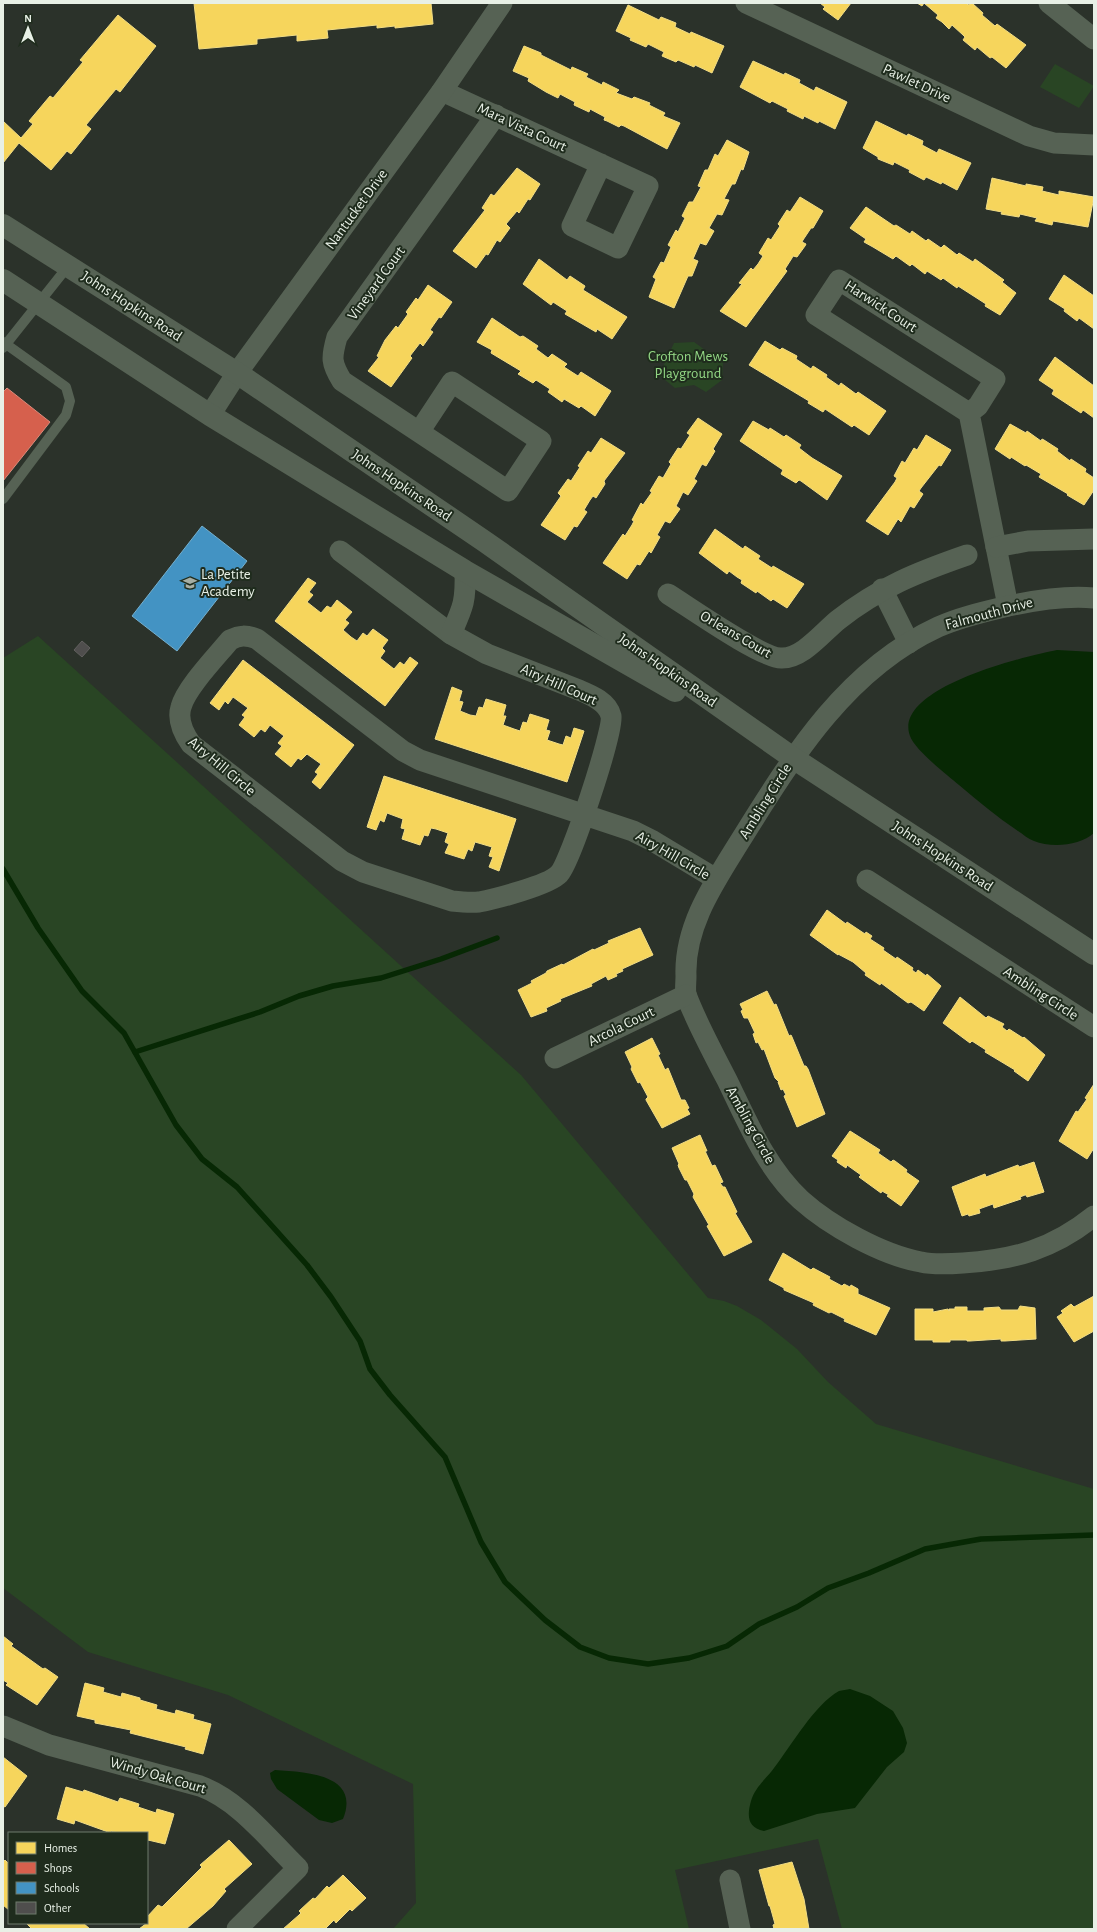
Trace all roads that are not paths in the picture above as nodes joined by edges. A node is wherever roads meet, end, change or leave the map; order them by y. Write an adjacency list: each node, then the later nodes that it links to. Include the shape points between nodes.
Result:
1 (502, 3): 5 (street, Nantucket Drive)
2 (746, 3): 7 (street, Pawlet Drive, via 1029,136 1054,143)
3 (1049, 3): 4 (street)
4 (1094, 39)
5 (442, 90): 6 (street, Mara Vista Court); 14 (street, Nantucket Drive)
6 (496, 116): 8 (street, Mara Vista Court); 17 (street, Vineyard Court, via 337,337 333,350 332,366 342,381)
7 (1094, 145)
8 (601, 164)
9 (3, 225): 10 (street, Johns Hopkins Road)
10 (69, 265): 12 (lane); 14 (street, Johns Hopkins Road)
11 (3, 280): 12 (street, Johns Hopkins Road)
12 (37, 304): 13 (lane); 16 (street, Johns Hopkins Road)
13 (4, 345): 18 (lane, via 66,387 70,401 66,415)
14 (237, 373): 16 (street, Nantucket Drive); 30 (street, Johns Hopkins Road, via 484,541)
15 (969, 414): 15 (street, Harwick Court, via 816,315 839,280 995,379 978,406); 20 (street)
16 (210, 415): 23 (street, Johns Hopkins Road)
17 (419, 432): 17 (street, Vineyard Court, via 508,491 541,441 452,382)
18 (3, 499)
19 (1094, 539): 20 (street, via 1028,541)
20 (996, 547): 27 (street)
21 (340, 551): 28 (street, Airy Hill Court)
22 (968, 554): 24 (street, Orleans Court, via 906,577)
23 (465, 571): 28 (street, via 464,606); 30 (street, Johns Hopkins Road)
24 (882, 589): 25 (street, Orleans Court, via 849,611 801,653 782,658 763,653); 29 (street)
25 (668, 594)
26 (1094, 598): 27 (street, Falmouth Drive, via 1047,599)
27 (1008, 606): 29 (street, Falmouth Drive, via 939,627)
28 (451, 634): 31 (street, Airy Hill Court, via 487,654 596,698 606,707 611,716 609,738)
29 (909, 643): 30 (street, Falmouth Drive, via 858,682 833,708)
30 (793, 758): 32 (street, Ambling Circle); 34 (street, Johns Hopkins Road)
31 (583, 816): 31 (street, Airy Hill Circle, via 420,760 404,751 257,639 247,635 230,640 188,692 180,707 183,733 191,744 342,861 363,872 452,901 480,901 546,883 559,874 568,861); 32 (street, Airy Hill Circle, via 632,831)
32 (716, 879): 35 (street, Ambling Circle, via 693,925 687,944)
33 (867, 880): 36 (street, Ambling Circle)
34 (1094, 954)
35 (686, 994): 37 (street, Arcola Court); 38 (street, Ambling Circle, via 762,1151 801,1199 858,1240 921,1262 990,1261 1025,1254 1060,1239)
36 (1094, 1027)
37 (555, 1058)
38 (1094, 1216)
39 (3, 1726): 41 (street, Windy Oak Court, via 49,1745 200,1786 216,1792 232,1804 298,1868)
40 (730, 1880): 42 (street)
41 (237, 1929)
42 (740, 1929)

